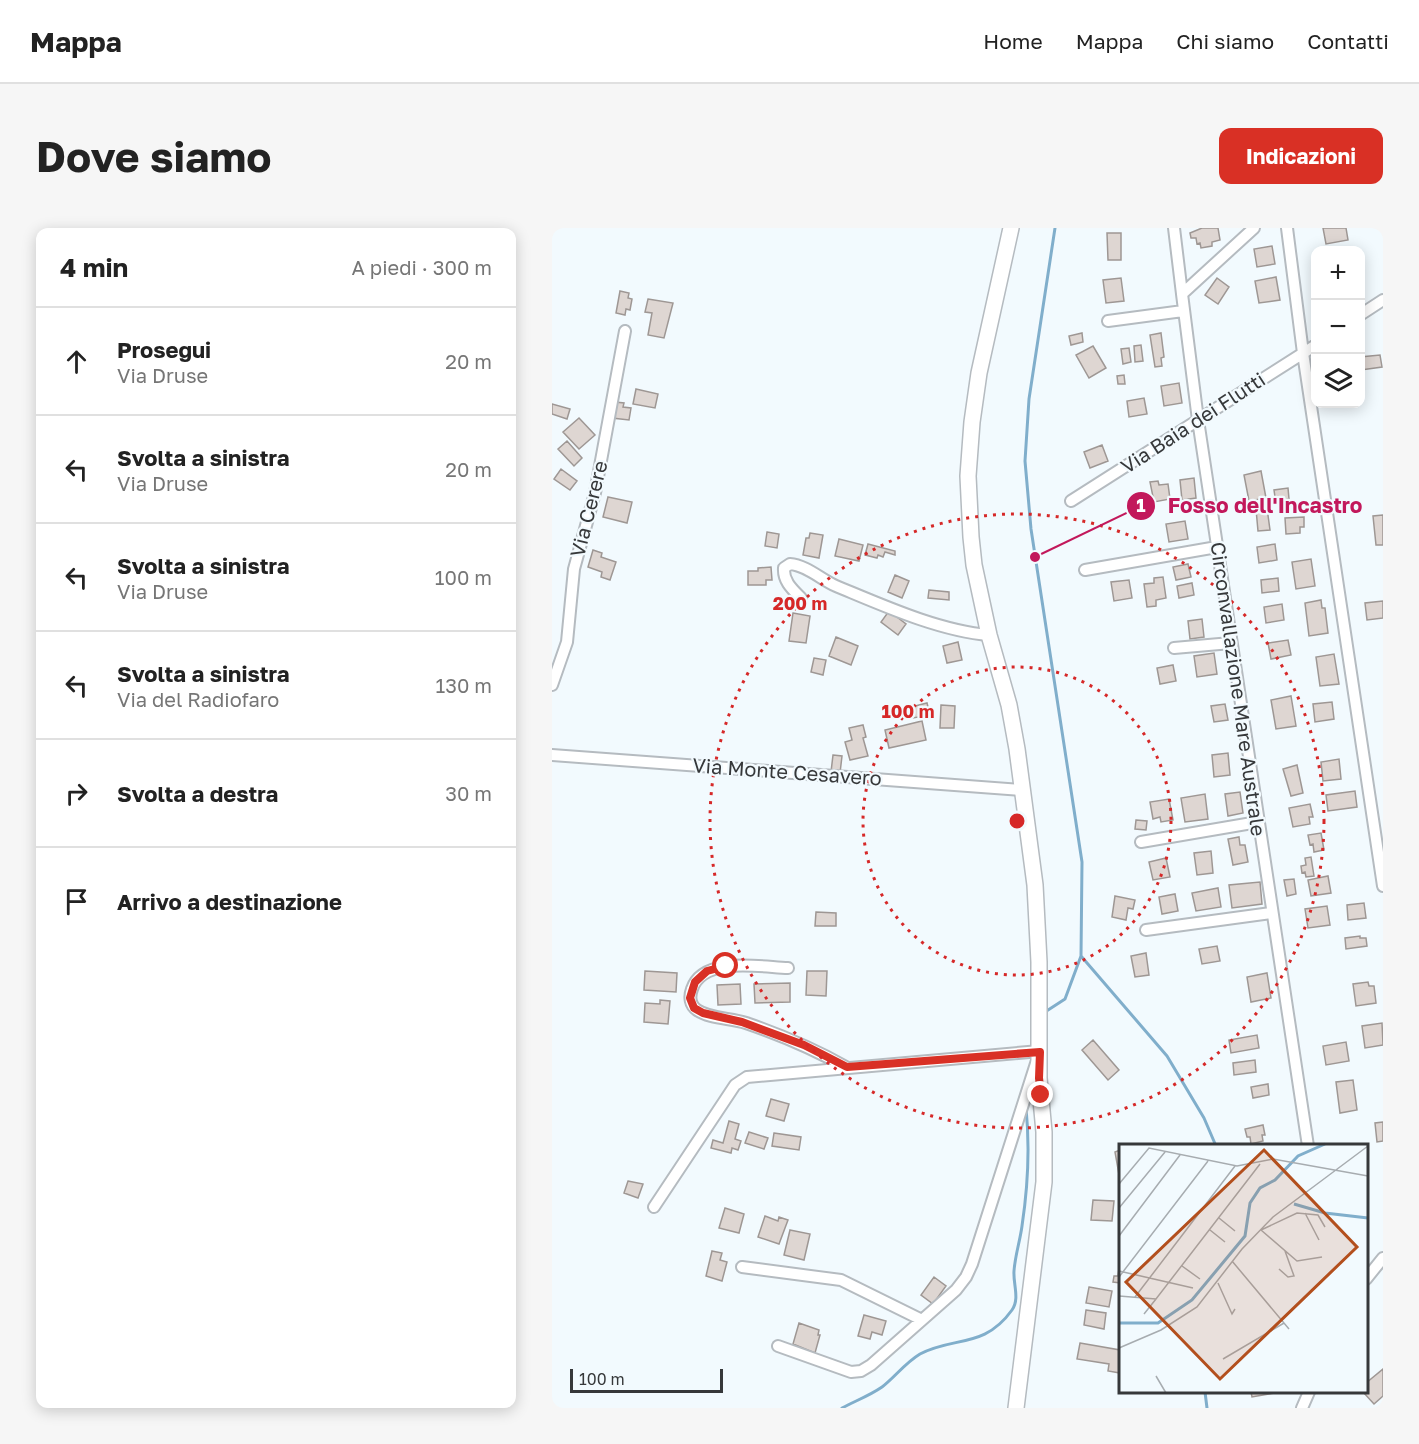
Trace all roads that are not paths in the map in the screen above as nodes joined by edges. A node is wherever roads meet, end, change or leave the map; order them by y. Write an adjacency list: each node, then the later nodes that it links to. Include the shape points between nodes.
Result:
1 (1011, 228): 18 (main road, via 978,382 969,462 972,549)
2 (1174, 228): 5 (street, Circonvallazione Mare Australe)
3 (1254, 228): 5 (street)
4 (1287, 228): 12 (street)
5 (1182, 294): 7 (street, Circonvallazione Mare Australe)
6 (1383, 300): 8 (street)
7 (1183, 311): 9 (street); 13 (street, Circonvallazione Mare Australe)
8 (1365, 312)
9 (1108, 321)
10 (625, 331): 21 (street, Via Cerere, via 596,487 576,563 567,642)
11 (1311, 348): 12 (street, Via Baia dei Flutti)
12 (1303, 353): 13 (street, Via Baia dei Flutti); 26 (street)
13 (1198, 420): 14 (street, Via Baia dei Flutti); 15 (street, Circonvallazione Mare Australe)
14 (1071, 501)
15 (1217, 547): 16 (street); 19 (street, Circonvallazione Mare Australe)
16 (1085, 570)
17 (801, 598): 18 (street, via 785,576 784,568 790,564 944,628)
18 (989, 635): 23 (main road, via 1009,705)
19 (1231, 642): 20 (street); 24 (street, Circonvallazione Mare Australe)
20 (1174, 648)
21 (552, 685)
22 (552, 755): 23 (street, Via Monte Cesavero)
23 (1022, 790): 30 (main road, via 1035,885)
24 (1258, 822): 25 (street); 27 (street, Circonvallazione Mare Australe)
25 (1141, 842)
26 (1383, 886)
27 (1271, 914): 28 (street); 32 (street, Circonvallazione Mare Australe)
28 (1146, 930)
29 (788, 968): 31 (street, via 713,969 695,982 691,1001 703,1013 760,1028)
30 (1040, 1052): 31 (street); 37 (street, via 968,1273); 40 (main road, via 1044,1182)
31 (847, 1067): 33 (street, via 754,1075 741,1080)
32 (1308, 1144)
33 (654, 1207)
34 (1383, 1258): 36 (street)
35 (742, 1267): 37 (street, via 841,1280)
36 (1368, 1277)
37 (922, 1320): 38 (street, via 871,1365 857,1372)
38 (778, 1346)
39 (1310, 1393): 41 (street)
40 (1016, 1408)
41 (1302, 1408)

